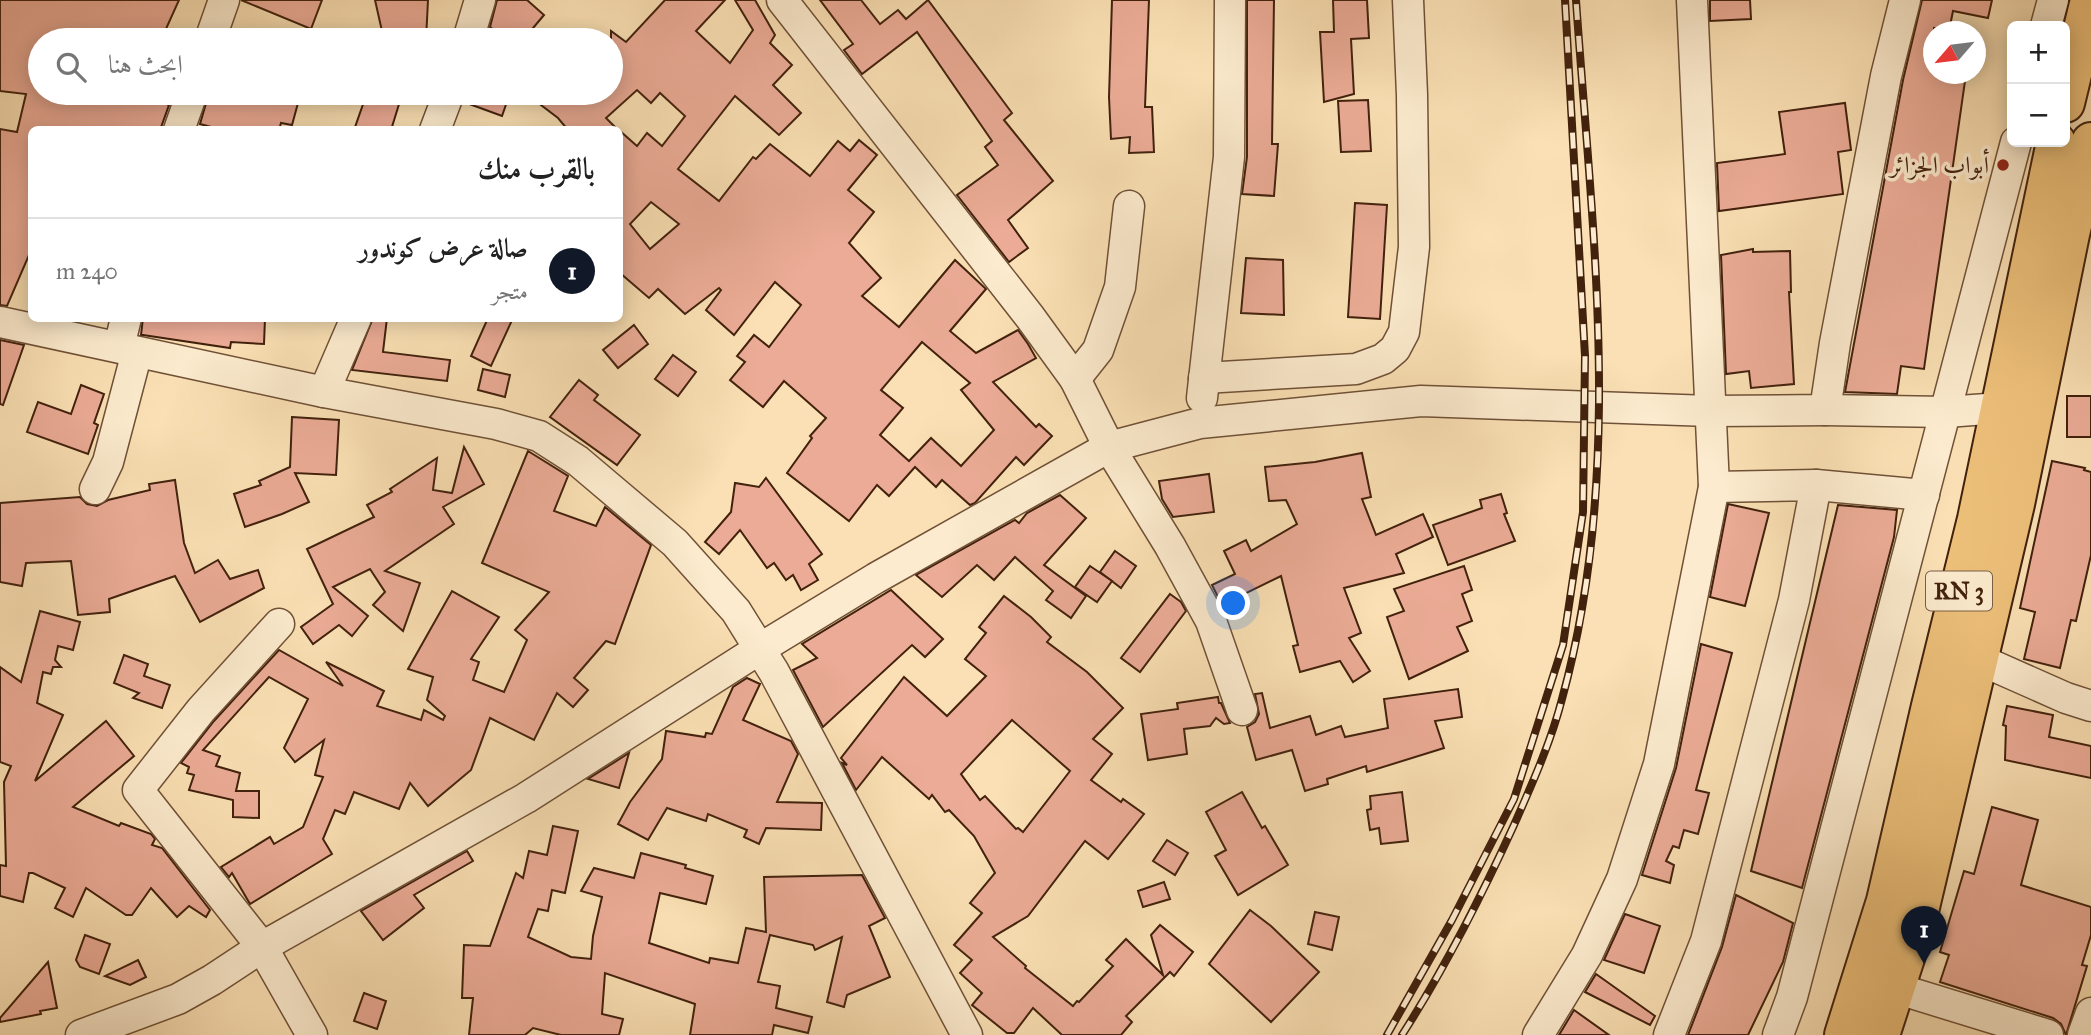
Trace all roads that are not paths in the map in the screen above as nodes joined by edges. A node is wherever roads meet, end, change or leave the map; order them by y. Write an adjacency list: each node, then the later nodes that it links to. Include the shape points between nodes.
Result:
1 (224, 0): 11 (street)
2 (480, 0): 12 (street)
3 (782, 0): 27 (street)
4 (1230, 0): 26 (street, via 1229,157)
5 (1408, 0): 26 (street, via 1414,247 1404,332 1395,349 1356,369)
6 (1692, 0): 31 (street)
7 (1905, 0): 30 (street, via 1886,76)
8 (2053, 0): 10 (street)
9 (2090, 0): 13 (highway)
10 (2047, 21)
11 (214, 28)
12 (472, 28)
13 (2070, 84)
14 (188, 105): 16 (street)
15 (444, 105): 17 (street)
16 (180, 126)
17 (437, 126)
18 (2091, 142): 41 (highway, RN 3)
19 (2015, 147): 32 (street)
20 (2055, 147): 29 (highway, RN 3)
21 (1129, 206): 27 (street, via 1120,287 1098,350)
22 (0, 322): 25 (street)
23 (127, 322): 25 (street)
24 (353, 322): 28 (street)
25 (128, 350): 28 (street); 37 (street, via 108,462)
26 (1204, 378): 33 (street)
27 (1075, 379): 34 (street)
28 (324, 392): 40 (street, via 539,436 578,461 675,543 736,611)
29 (2000, 408): 32 (street); 53 (highway, RN 3, via 1886,901)
30 (1825, 410): 31 (street); 32 (street)
31 (1710, 411): 33 (street, via 1421,401); 36 (street)
32 (1946, 412): 38 (street)
33 (1200, 423): 34 (street)
34 (1109, 447): 40 (street); 43 (street, via 1211,621)
35 (1816, 485): 36 (street); 38 (street); 51 (street, via 1794,600 1706,941)
36 (1714, 487): 50 (street, via 1659,764 1622,879 1587,955)
37 (95, 489)
38 (1924, 495): 52 (street, via 1792,997)
39 (279, 624): 44 (street, via 201,710 138,790)
40 (761, 648): 44 (street, via 526,797); 49 (street)
41 (1978, 659): 42 (street); 45 (highway, RN 3, via 1916,924)
42 (2091, 706)
43 (1242, 710)
44 (262, 947): 47 (street, via 178,999); 48 (street)
45 (1895, 988): 54 (highway, RN 3); 55 (street)
46 (2091, 1013): 56 (street)
47 (81, 1035)
48 (312, 1035)
49 (967, 1035)
50 (1538, 1035)
51 (1669, 1035)
52 (1778, 1035)
53 (1844, 1035)
54 (1880, 1035)
55 (2048, 1035)
56 (2083, 1035)

